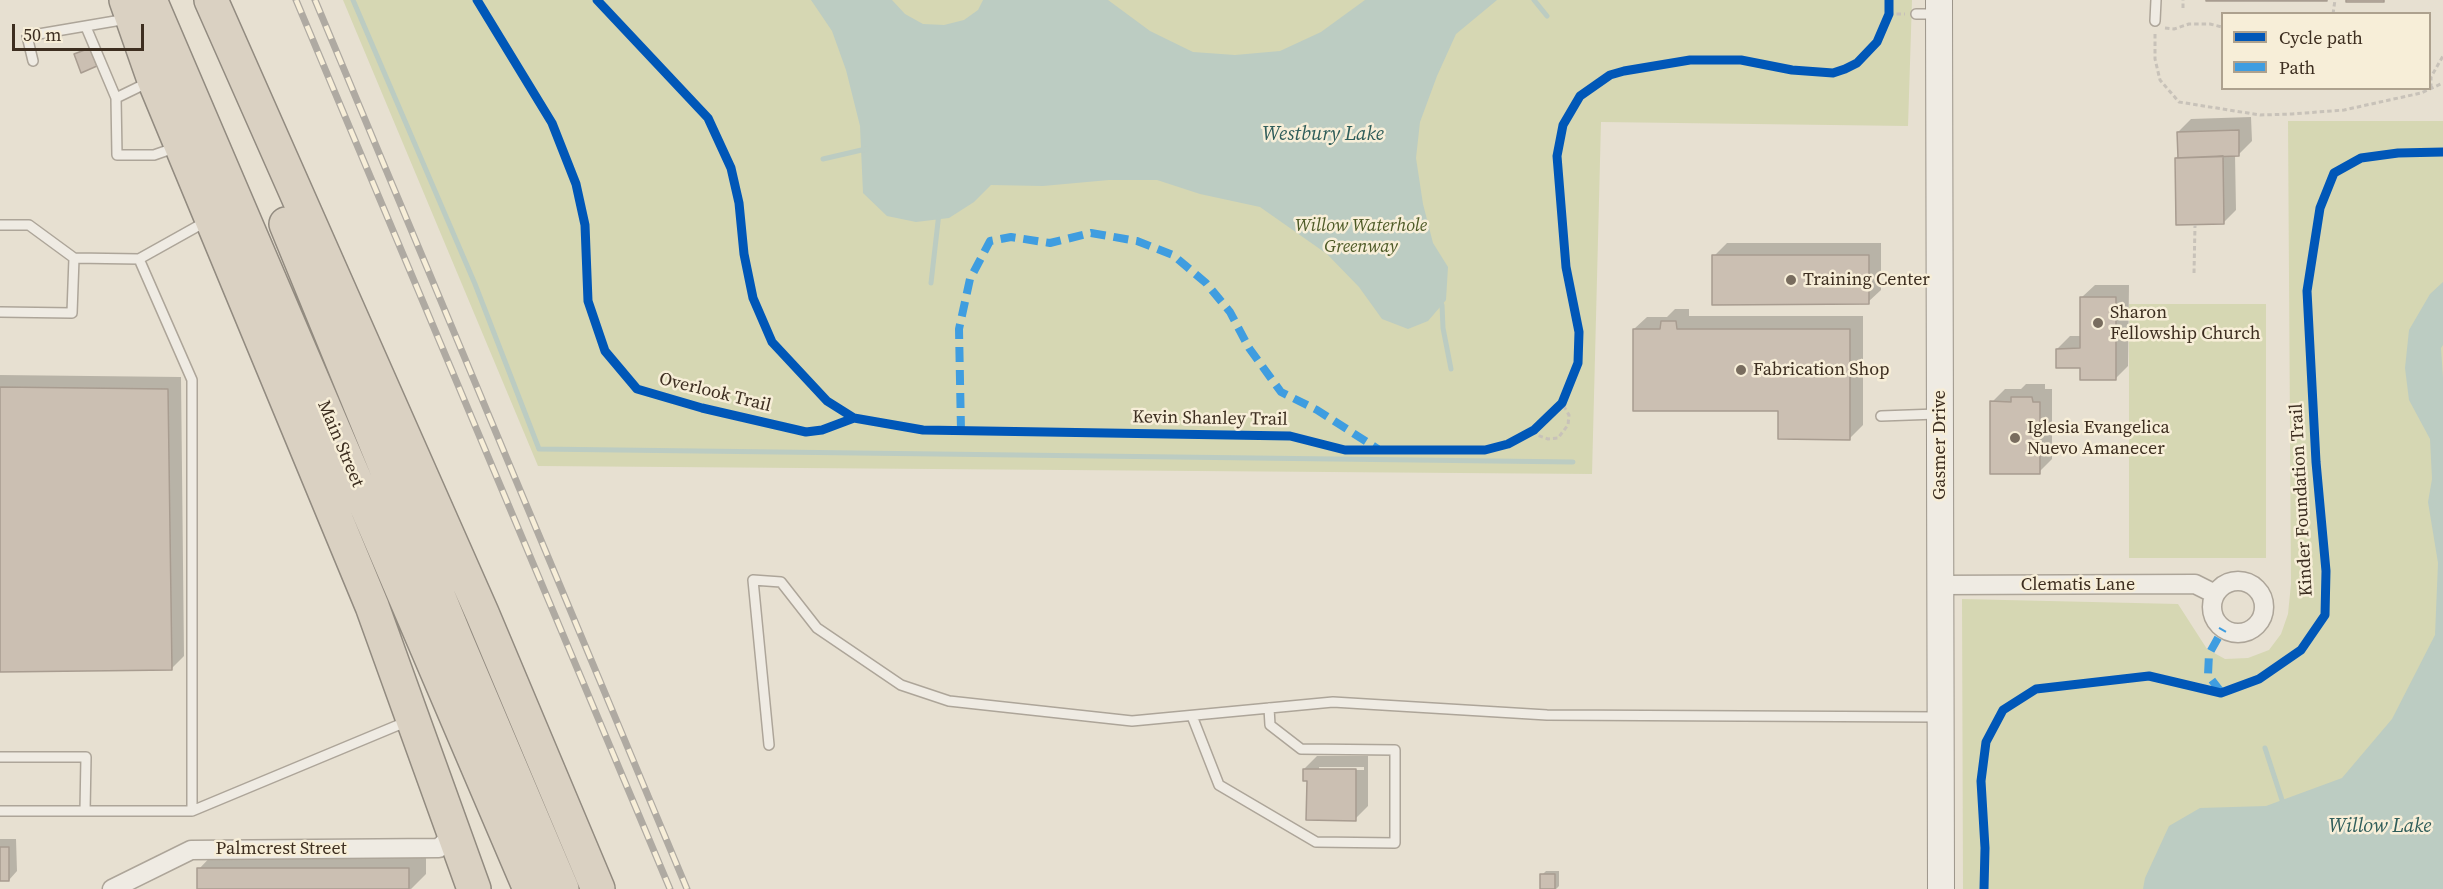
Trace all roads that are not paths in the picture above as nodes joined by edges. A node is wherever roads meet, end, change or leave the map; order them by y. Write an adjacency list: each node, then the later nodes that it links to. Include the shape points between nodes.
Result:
1 (195, 0): 21 (highway, Main Street)
2 (211, 0): 36 (highway, via 482,613)
3 (2156, 0): 6 (lane)
4 (136, 6): 7 (lane); 9 (highway); 21 (highway, Main Street)
5 (1931, 9): 17 (street, Gasmer Drive)
6 (2156, 21)
7 (86, 27): 8 (lane, via 27,36); 10 (lane)
8 (33, 60)
9 (154, 80): 10 (lane); 11 (highway)
10 (116, 98): 11 (lane, via 117,155 154,155)
11 (182, 146): 12 (highway)
12 (212, 218): 15 (lane); 25 (highway, via 372,606)
13 (0, 225): 14 (lane, via 29,225)
14 (74, 258): 15 (lane); 16 (lane, via 72,313)
15 (139, 259): 30 (lane, via 192,380)
16 (0, 312)
17 (1940, 414): 18 (lane); 19 (street, Gasmer Drive)
18 (1881, 416)
19 (1940, 585): 20 (street, Clematis Lane, via 2195,584); 24 (street, Gasmer Drive)
20 (2215, 594)
21 (442, 644): 34 (highway, Main Street); 35 (highway, Main Street)
22 (1269, 708): 23 (lane); 23 (lane, via 1270,725 1301,749 1395,750 1395,843 1316,842 1219,785); 24 (lane, via 1333,702 1547,715)
23 (1192, 716): 26 (lane, via 1132,721 949,701 901,685 817,628 781,582 753,580)
24 (1941, 717): 37 (street, Gasmer Drive)
25 (412, 719): 30 (lane); 31 (highway)
26 (769, 745)
27 (0, 757): 29 (lane, via 86,757)
28 (0, 811): 29 (lane)
29 (85, 811): 30 (lane)
30 (192, 811)
31 (453, 834): 32 (street, Palmcrest Street, via 439,848 191,850); 33 (highway)
32 (112, 889)
33 (474, 889)
34 (530, 889)
35 (562, 889)
36 (598, 889)
37 (1941, 889)

